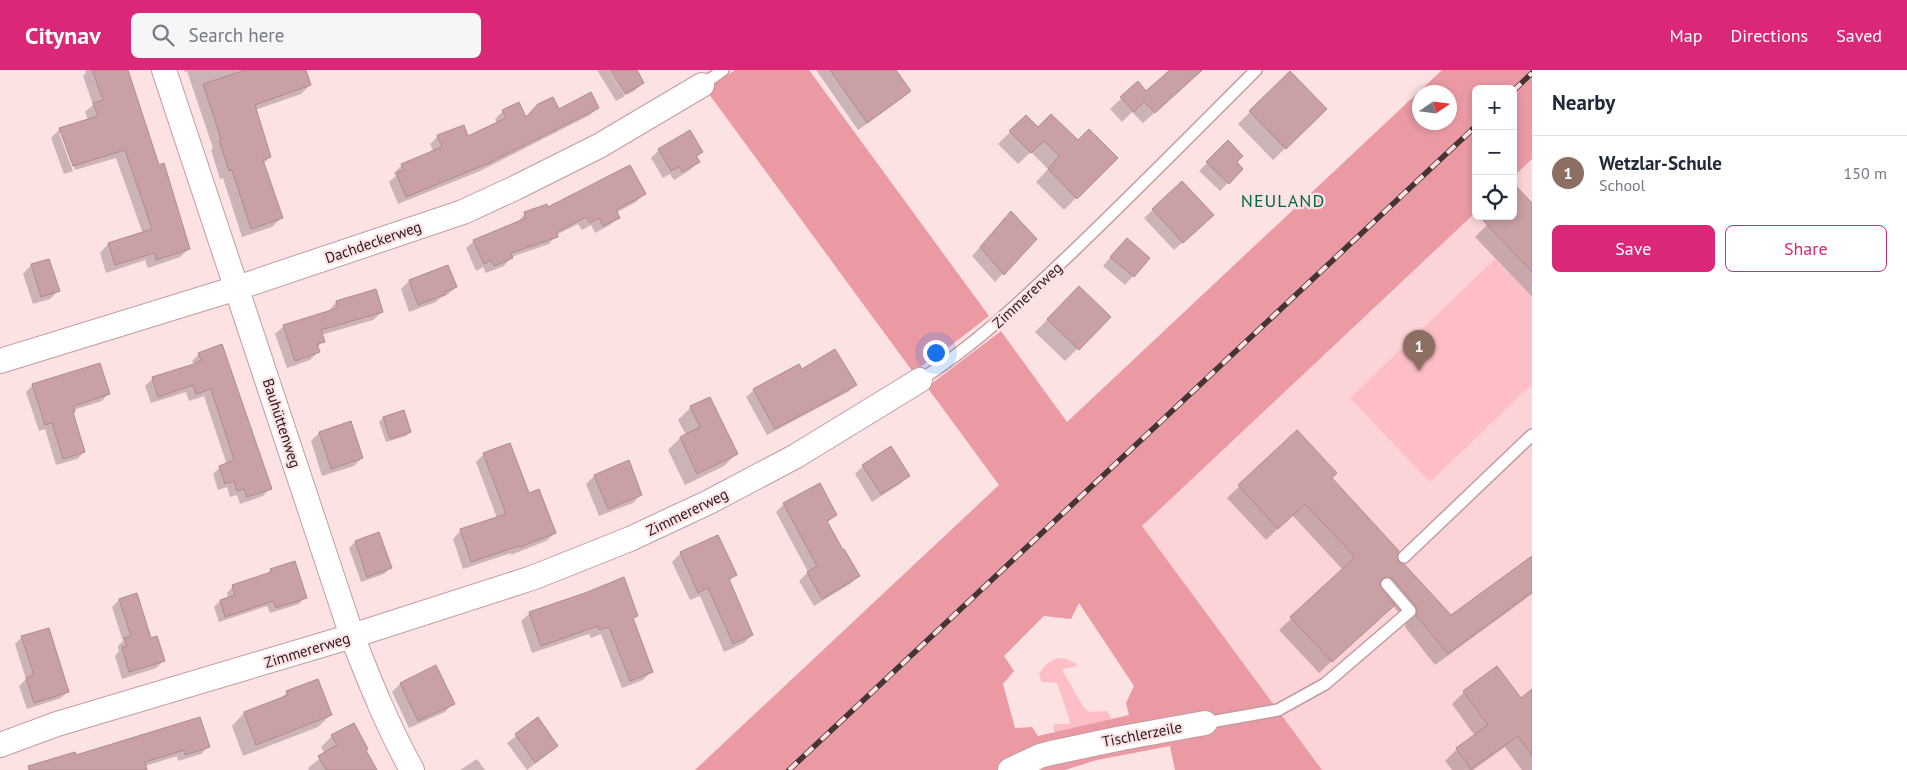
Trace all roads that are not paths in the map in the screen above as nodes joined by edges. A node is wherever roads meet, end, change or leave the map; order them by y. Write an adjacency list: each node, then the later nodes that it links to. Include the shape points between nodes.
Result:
1 (164, 70): 5 (street, Bauhüttenweg)
2 (723, 70): 4 (lane, Dachdeckerweg)
3 (1256, 70): 7 (lane, Zimmererweg, via 996,325)
4 (702, 84): 5 (street, Dachdeckerweg, via 599,146 463,212)
5 (237, 288): 6 (street, Dachdeckerweg); 11 (street, Bauhüttenweg)
6 (0, 361)
7 (920, 380): 11 (street, Zimmererweg, via 796,456 630,539 532,578)
8 (1532, 435): 9 (lane)
9 (1404, 557)
10 (1387, 584): 12 (lane, Tischlerzeile, via 1410,611 1325,684 1278,710)
11 (352, 636): 13 (street, Zimmererweg, via 57,724); 14 (street, Bauhüttenweg, via 394,737)
12 (1205, 723): 15 (street, Tischlerzeile, via 1051,753)
13 (0, 746)
14 (412, 770)
15 (1010, 770)

